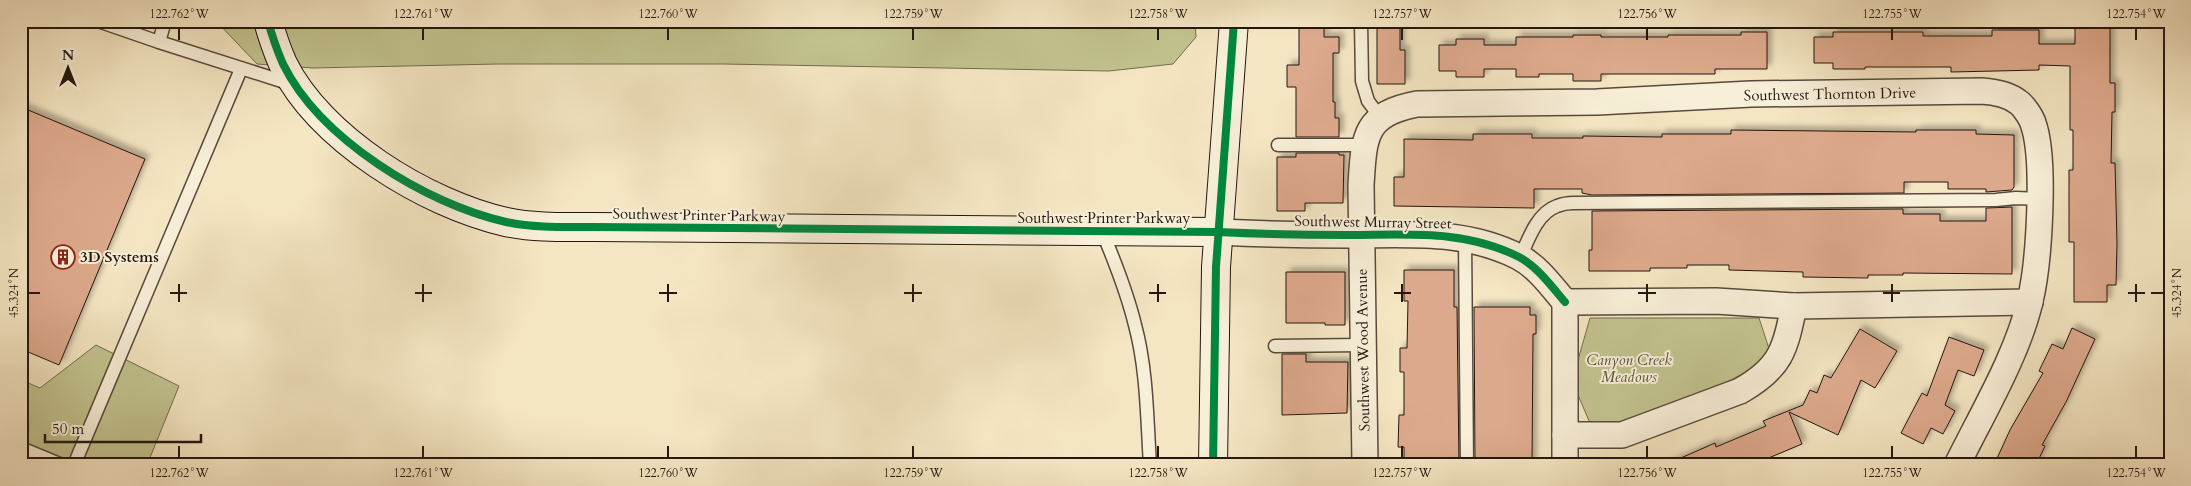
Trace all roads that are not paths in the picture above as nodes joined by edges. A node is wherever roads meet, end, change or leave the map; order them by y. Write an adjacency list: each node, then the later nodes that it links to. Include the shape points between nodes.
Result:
1 (98, 21): 6 (lane)
2 (165, 21): 6 (lane)
3 (268, 21): 8 (street, Southwest Printer Parkway, via 284,65)
4 (1234, 21): 14 (street)
5 (1361, 22): 9 (lane, via 1362,81 1368,101)
6 (159, 42): 7 (lane)
7 (241, 69): 8 (lane); 26 (lane)
8 (296, 85): 13 (street, Southwest Printer Parkway, via 338,133 400,178 452,205 506,222 593,227)
9 (1380, 117): 11 (street, via 1369,131); 12 (street, Southwest Thornton Drive, via 1398,108 1417,104 1597,102 1752,94 2001,93 2019,102 2033,122 2038,147)
10 (1278, 145): 11 (lane)
11 (1365, 145): 15 (street)
12 (2039, 200): 17 (lane, via 1573,202 1556,206 1541,218); 19 (street, Southwest Thornton Drive)
13 (1102, 231): 14 (street, Southwest Printer Parkway); 27 (lane, via 1136,326)
14 (1218, 232): 15 (street, Southwest Murray Street); 28 (street)
15 (1361, 235): 16 (street, Southwest Murray Street); 22 (street, Southwest Wood Avenue)
16 (1465, 238): 17 (street, Southwest Murray Street); 30 (lane)
17 (1520, 258): 18 (street, Southwest Murray Street, via 1545,278)
18 (1566, 302): 20 (street, via 1716,301); 23 (street)
19 (2030, 302): 20 (street); 32 (street, Southwest Thornton Drive, via 2012,352)
20 (1794, 306): 23 (street, via 1786,343 1774,366 1746,388 1622,435)
21 (1275, 346): 22 (lane)
22 (1362, 346): 29 (street, Southwest Wood Avenue)
23 (1566, 435): 31 (street)
24 (21, 448): 25 (lane)
25 (62, 465)
26 (74, 465)
27 (1150, 465)
28 (1213, 465)
29 (1365, 465)
30 (1467, 465)
31 (1565, 465)
32 (1957, 465)

